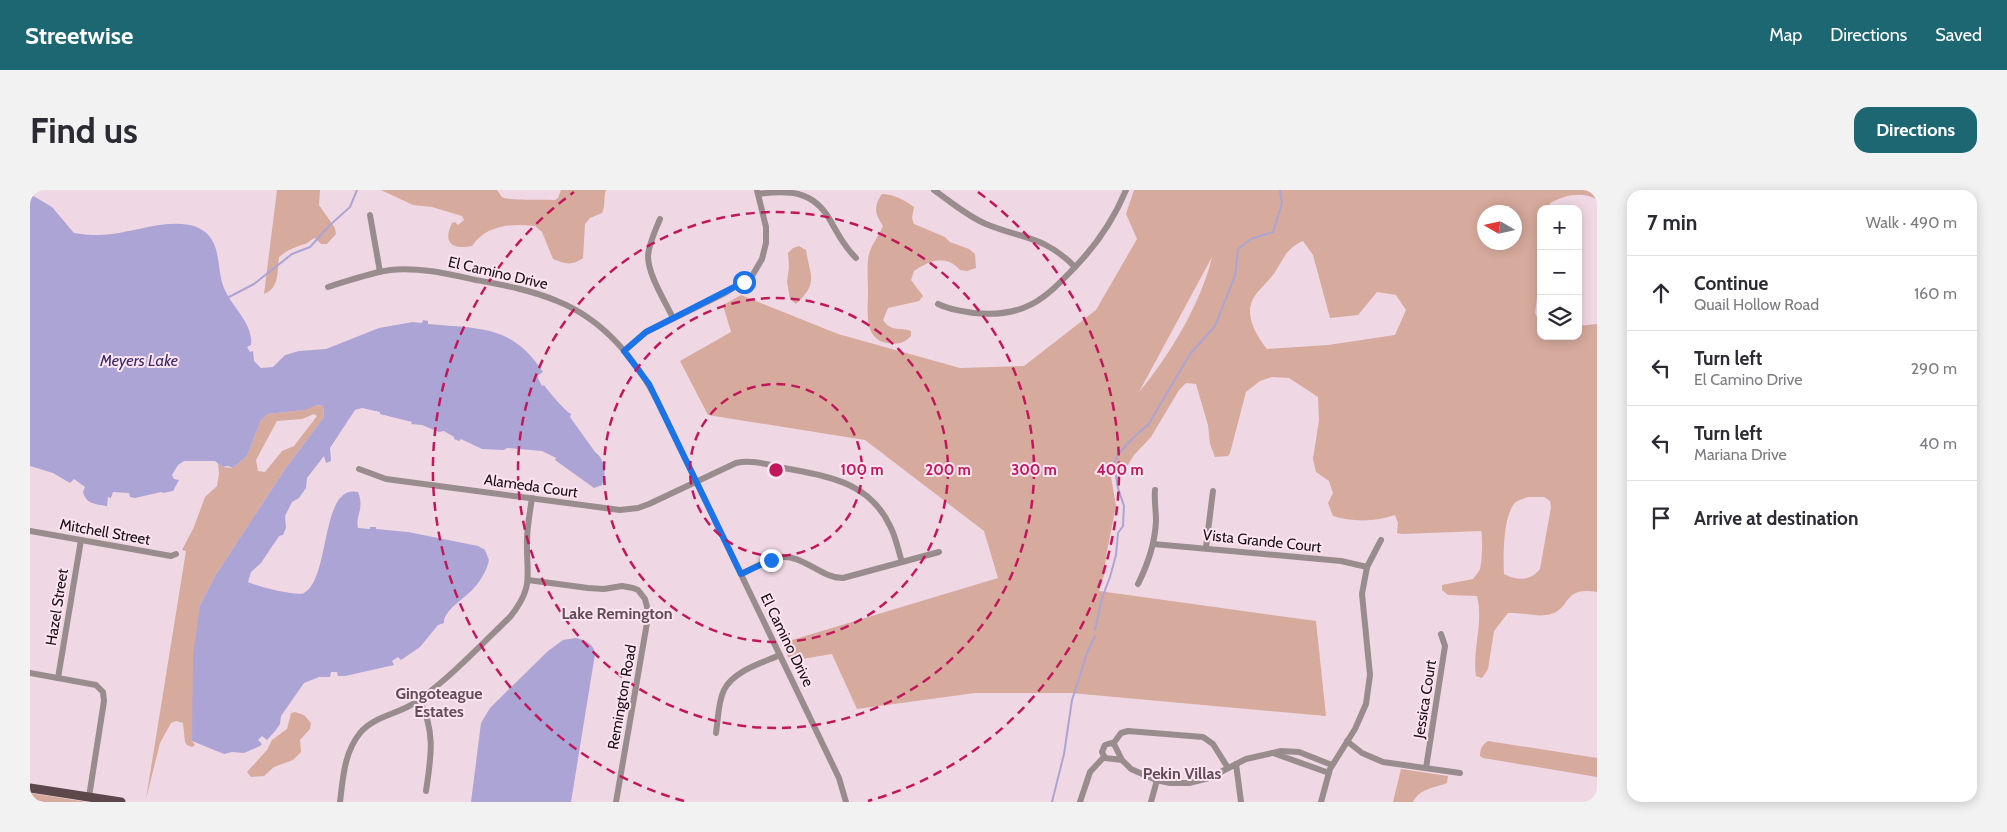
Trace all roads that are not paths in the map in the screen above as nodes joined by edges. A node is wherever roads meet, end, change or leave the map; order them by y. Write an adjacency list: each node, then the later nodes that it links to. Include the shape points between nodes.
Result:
1 (934, 190): 4 (street)
2 (1126, 190): 8 (street, via 1100,238)
3 (758, 192): 7 (street, via 799,193 817,203 827,214 842,243); 12 (street, via 766,238 764,254 752,276)
4 (944, 193): 8 (street, via 981,222 1044,244)
5 (370, 215): 9 (street)
6 (660, 219): 12 (street, via 650,244 649,261)
7 (856, 258)
8 (1075, 267): 11 (street, via 1050,293 1014,311 983,314 956,311)
9 (380, 272): 10 (street, El Camino Drive); 13 (street, El Camino Drive, via 429,270 540,294 584,315)
10 (328, 287)
11 (938, 304)
12 (672, 318): 13 (street, via 646,332)
13 (624, 351): 15 (street, El Camino Drive, via 649,384)
14 (359, 469): 18 (street, Alameda Court, via 386,479)
15 (696, 482): 18 (street, Alameda Court, via 630,509); 26 (street, Alameda Court, via 746,461 838,479 859,489 883,513); 28 (street, El Camino Drive)
16 (1156, 490): 22 (street)
17 (1213, 491): 23 (street)
18 (532, 498): 29 (street, via 526,542)
19 (30, 531): 20 (street, Mitchell Street)
20 (81, 540): 25 (street, Mitchell Street, via 171,556); 34 (street, Hazel Street)
21 (1381, 540): 27 (street)
22 (1153, 544): 23 (street, Vista Grande Court); 30 (street)
23 (1206, 547): 27 (street, Vista Grande Court, via 1341,561)
24 (940, 552): 26 (street)
25 (176, 554)
26 (902, 562): 28 (street, via 838,578 796,559 779,557)
27 (1367, 567): 37 (street, via 1362,594 1370,675 1366,704)
28 (741, 574): 32 (street, El Camino Drive)
29 (528, 580): 35 (street, via 519,605 510,617); 54 (street, Remington Road, via 588,588 627,587 638,590 648,606)
30 (1138, 584)
31 (1441, 634): 45 (street, Jessica Court, via 1446,646)
32 (780, 655): 36 (street, via 737,675 728,683); 55 (street, El Camino Drive, via 839,778)
33 (30, 673): 34 (street)
34 (58, 678): 51 (street, via 102,689 104,701)
35 (419, 700): 50 (street, via 432,734); 53 (street, via 370,724 359,734 347,756)
36 (716, 733)
37 (1347, 741): 43 (street); 45 (street, via 1372,759)
38 (1113, 744): 40 (street, via 1105,745); 41 (street); 44 (street, via 1121,733 1128,730 1203,737 1213,744)
39 (1273, 753): 42 (street); 43 (street, via 1281,750 1299,752); 46 (street)
40 (1104, 757): 41 (street); 56 (street, via 1090,772)
41 (1122, 760): 48 (street, via 1139,773)
42 (1236, 764): 44 (street); 58 (street)
43 (1332, 765): 46 (street)
44 (1228, 768): 48 (street, via 1209,778 1189,783)
45 (1426, 768): 47 (street)
46 (1328, 773): 59 (street)
47 (1460, 773)
48 (1157, 780): 57 (street)
49 (30, 788): 51 (main road)
50 (426, 791)
51 (89, 797): 52 (main road)
52 (121, 802)
53 (340, 802)
54 (616, 802)
55 (846, 802)
56 (1080, 802)
57 (1151, 802)
58 (1241, 802)
59 (1321, 802)

